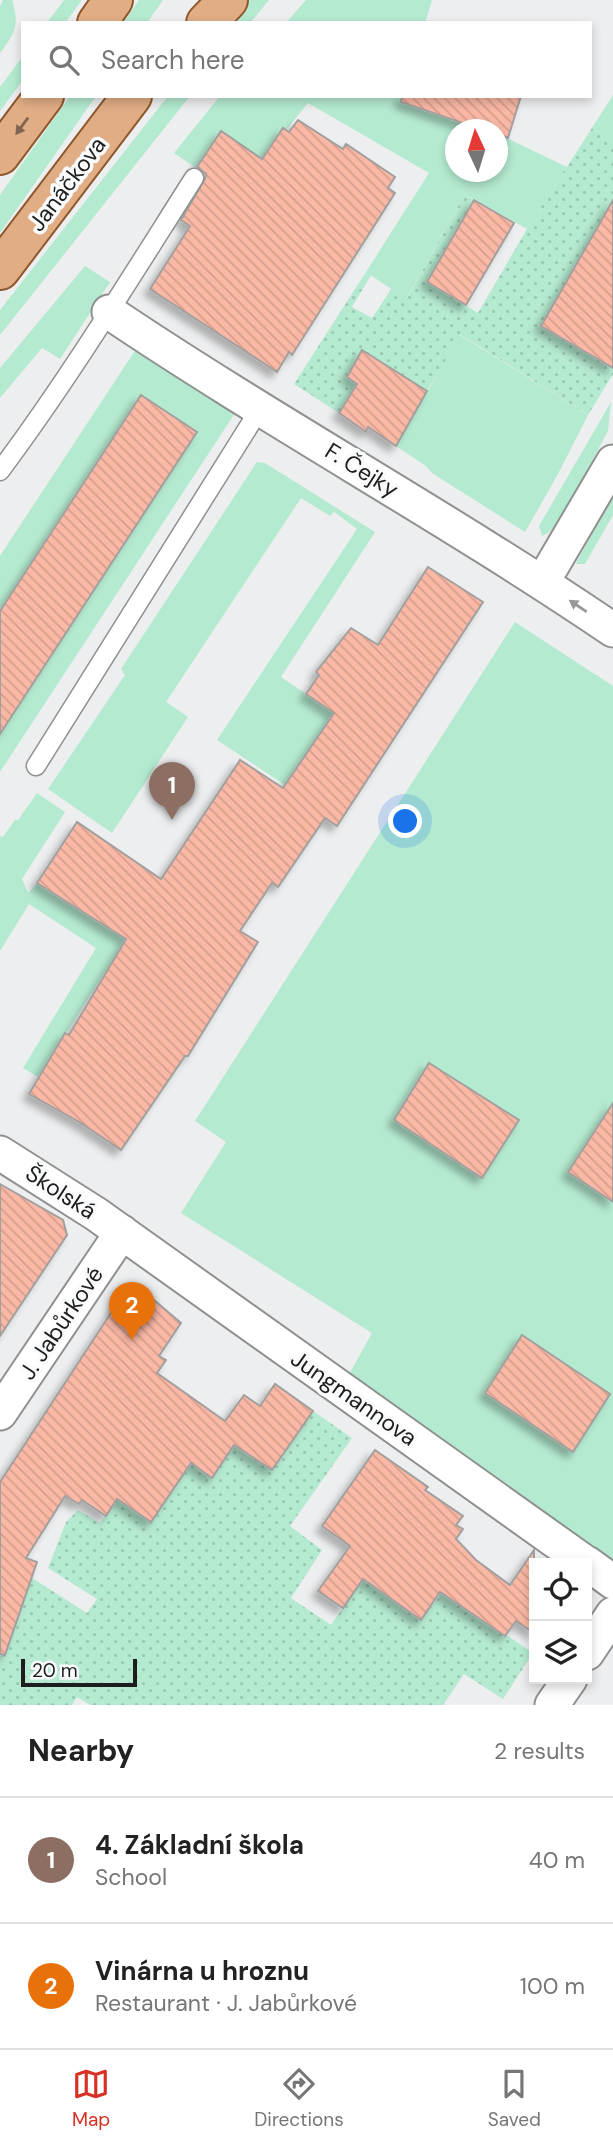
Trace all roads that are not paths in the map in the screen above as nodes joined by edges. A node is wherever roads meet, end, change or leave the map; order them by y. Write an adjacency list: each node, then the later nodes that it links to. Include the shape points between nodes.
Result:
1 (113, 0): 4 (main road)
2 (197, 0): 5 (main road)
3 (228, 0): 6 (main road)
4 (98, 21)
5 (183, 21)
6 (208, 21)
7 (43, 98): 9 (main road, one-way to 9)
8 (131, 100): 11 (main road, Janáčkova)
9 (0, 155)
10 (194, 178): 12 (lane)
11 (0, 270)
12 (109, 312): 13 (street, F. Čejky); 15 (lane)
13 (261, 407): 16 (street, F. Čejky); 18 (lane)
14 (613, 462): 16 (street)
15 (0, 471)
16 (542, 583): 17 (street, F. Čejky, one-way to 16)
17 (613, 630)
18 (36, 766)
19 (0, 1153): 20 (street, Školská)
20 (122, 1232): 21 (street, J. Jabůrkové); 22 (street, Jungmannova)
21 (0, 1413)
22 (580, 1558)
23 (592, 1567): 24 (street, Jungmannova)
24 (613, 1583)
25 (613, 1614): 26 (street)
26 (592, 1646)
27 (567, 1684): 28 (street)
28 (552, 1705)

